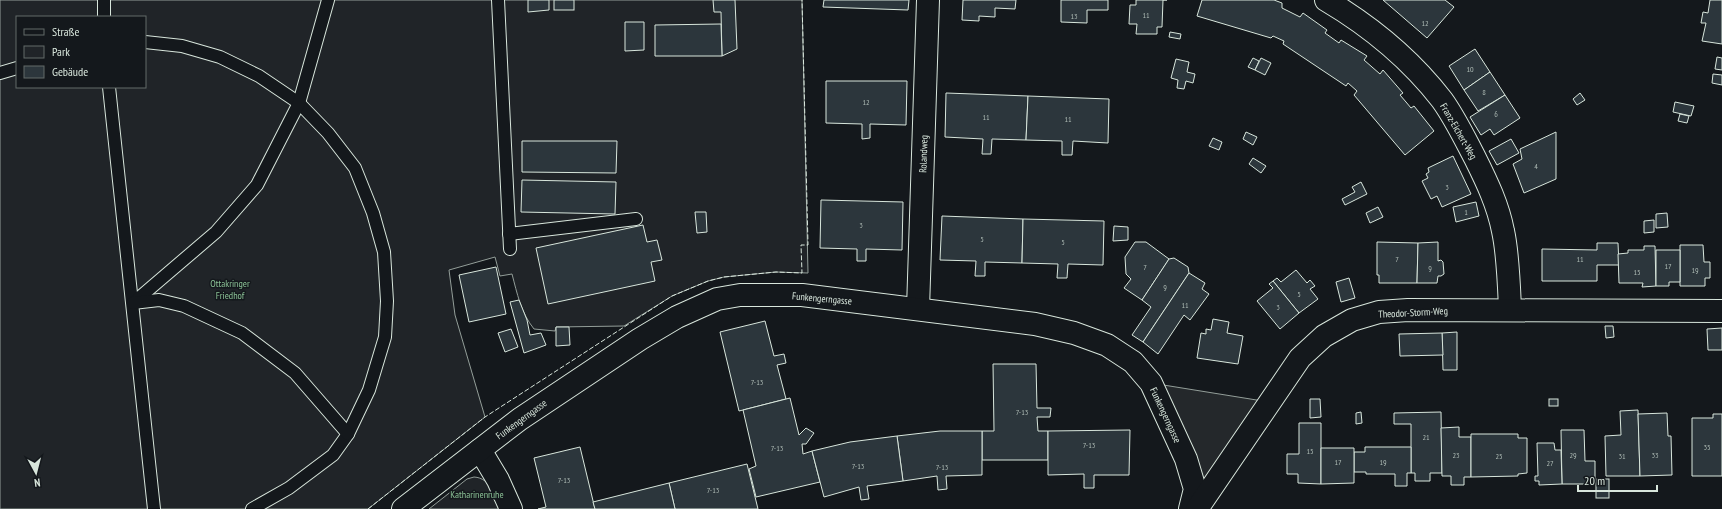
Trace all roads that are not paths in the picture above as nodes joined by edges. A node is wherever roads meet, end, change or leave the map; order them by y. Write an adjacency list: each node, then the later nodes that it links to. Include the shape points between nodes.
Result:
1 (104, 0): 6 (lane)
2 (328, 0): 11 (lane)
3 (498, 0): 13 (lane)
4 (928, 0): 16 (street, Rolandweg)
5 (1326, 0): 17 (street, Franz-Eichert-Weg, via 1381,38 1413,67 1442,101 1466,139 1497,205 1502,226)
6 (104, 16)
7 (146, 42): 11 (lane, via 182,46 220,56 259,76)
8 (16, 68): 9 (lane)
9 (0, 73)
10 (110, 88): 15 (lane)
11 (299, 103): 15 (lane, via 256,186 216,232); 19 (lane, via 328,133 355,168 373,213 384,252 387,301 385,337 369,390)
12 (636, 219): 13 (lane)
13 (509, 234): 14 (lane)
14 (510, 249)
15 (133, 303): 19 (lane, via 159,300 184,306 242,333 296,373); 21 (lane)
16 (918, 309): 20 (street, Funkengerngasse, via 802,295 740,295 717,299 677,317 640,339 520,419); 25 (street, Funkengerngasse, via 1035,324 1074,333 1107,345 1133,362 1152,383 1186,459 1194,489)
17 (1510, 309): 18 (street, Theodor-Storm-Weg); 26 (street, Theodor-Storm-Weg, via 1379,312 1352,320 1324,336 1300,358)
18 (1722, 311)
19 (348, 434): 22 (lane, via 333,455 289,488)
20 (480, 450): 23 (street, Funkengerngasse); 24 (street)
21 (154, 509)
22 (252, 509)
23 (403, 509)
24 (511, 509)
25 (1190, 509)
26 (1197, 509)

